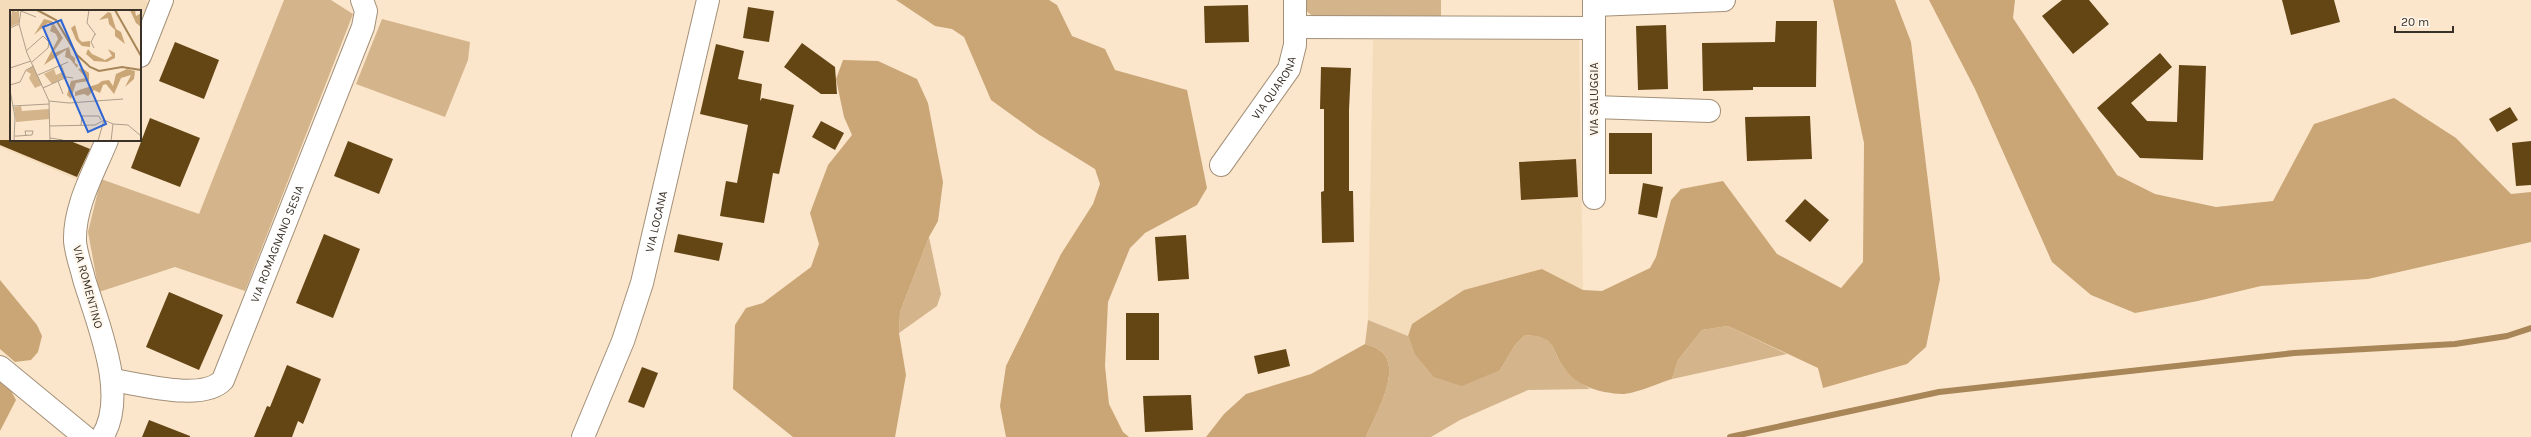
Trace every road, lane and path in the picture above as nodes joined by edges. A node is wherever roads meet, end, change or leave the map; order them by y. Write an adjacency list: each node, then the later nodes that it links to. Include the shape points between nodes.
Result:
1 (162, 0): 9 (street)
2 (362, 0): 16 (street, VIA ROMAGNANO SESIA, via 366,11 363,27 226,375 217,386 201,391)
3 (708, 0): 19 (street, VIA LOCANA, via 642,283 623,341)
4 (1295, 0): 7 (street, VIA QUARONA)
5 (1724, 0): 6 (street)
6 (1594, 2): 8 (street, VIA SALUGGIA)
7 (1296, 27): 8 (street); 13 (street, VIA QUARONA, via 1294,52 1286,73)
8 (1594, 28): 10 (street, VIA SALUGGIA)
9 (141, 53)
10 (1594, 107): 11 (street); 14 (street, VIA SALUGGIA)
11 (1709, 111)
12 (107, 141): 16 (street, VIA ROMENTINO, via 80,207 75,243)
13 (1221, 165)
14 (1594, 198)
15 (0, 368): 17 (street)
16 (112, 380): 18 (street, VIA ROMENTINO, via 111,412)
17 (85, 437)
18 (102, 437)
19 (583, 437)

